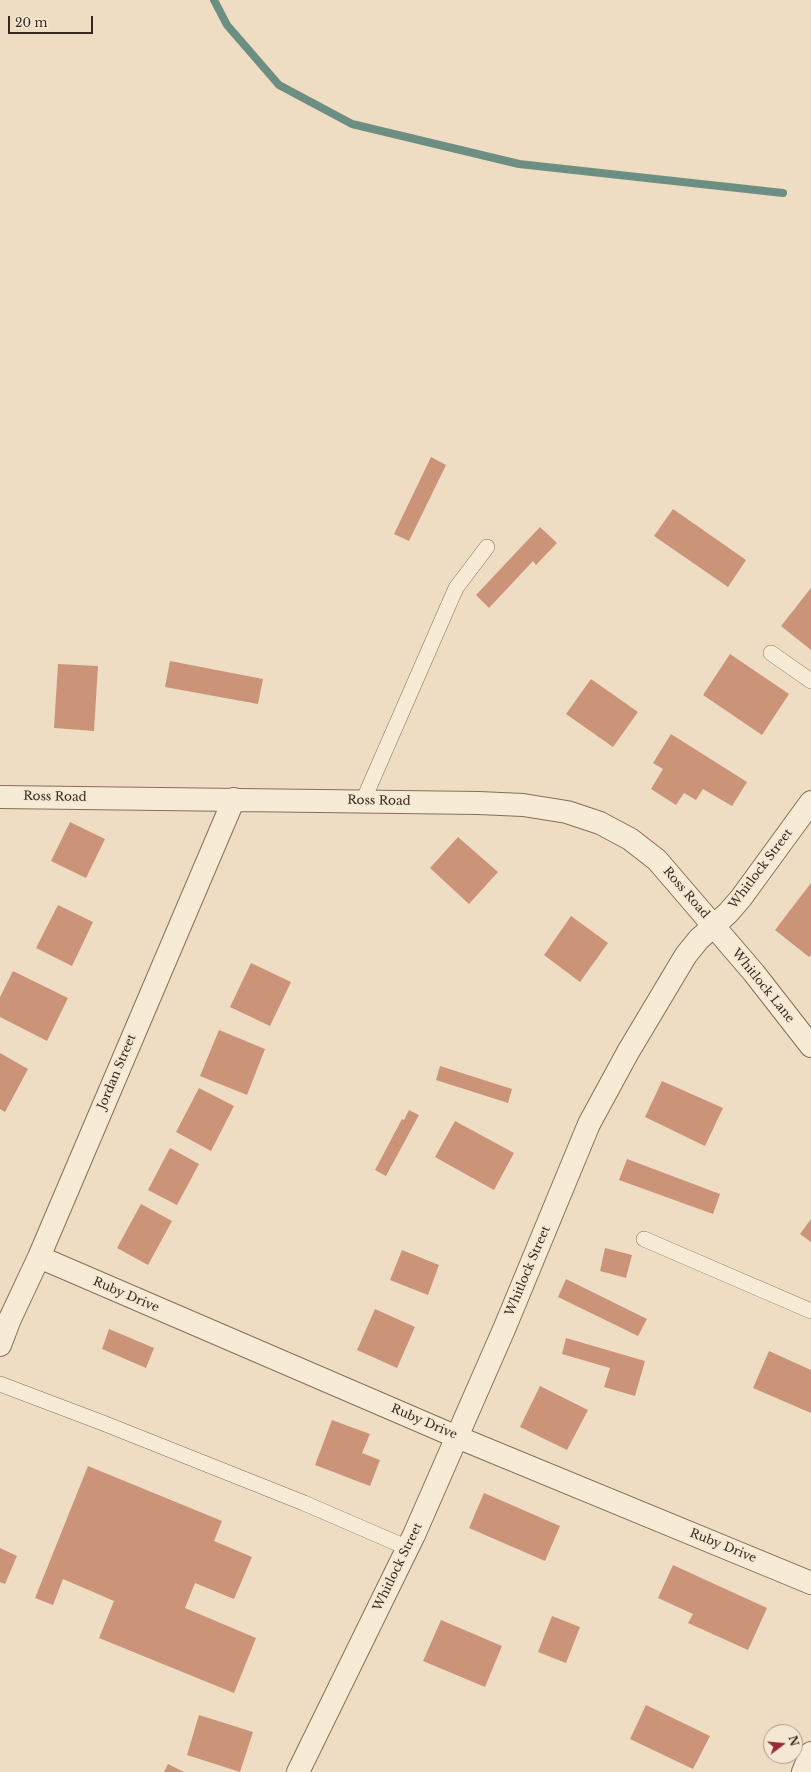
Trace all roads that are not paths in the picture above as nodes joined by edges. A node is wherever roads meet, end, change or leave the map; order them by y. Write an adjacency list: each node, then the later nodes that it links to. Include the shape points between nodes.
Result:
1 (487, 547): 6 (lane, via 456,588)
2 (771, 653): 3 (lane)
3 (811, 681)
4 (0, 797): 5 (street, Ross Road)
5 (234, 799): 6 (street, Ross Road); 11 (street, Jordan Street)
6 (363, 801): 8 (street, Ross Road, via 523,805 567,812 600,823 630,839 657,860)
7 (811, 802): 8 (street, Whitlock Street, via 741,898)
8 (714, 926): 9 (street, Whitlock Lane); 15 (street, Whitlock Street, via 686,955 628,1052 589,1124)
9 (811, 1046)
10 (644, 1239): 12 (lane)
11 (39, 1257): 13 (street, Jordan Street); 15 (street, Ruby Drive)
12 (811, 1311)
13 (0, 1345)
14 (0, 1384): 16 (lane, via 290,1497)
15 (457, 1437): 16 (street, Whitlock Street); 17 (street, Ruby Drive)
16 (408, 1548): 19 (street, Whitlock Street)
17 (811, 1583)
18 (811, 1753): 20 (street)
19 (298, 1772)
20 (803, 1772)

